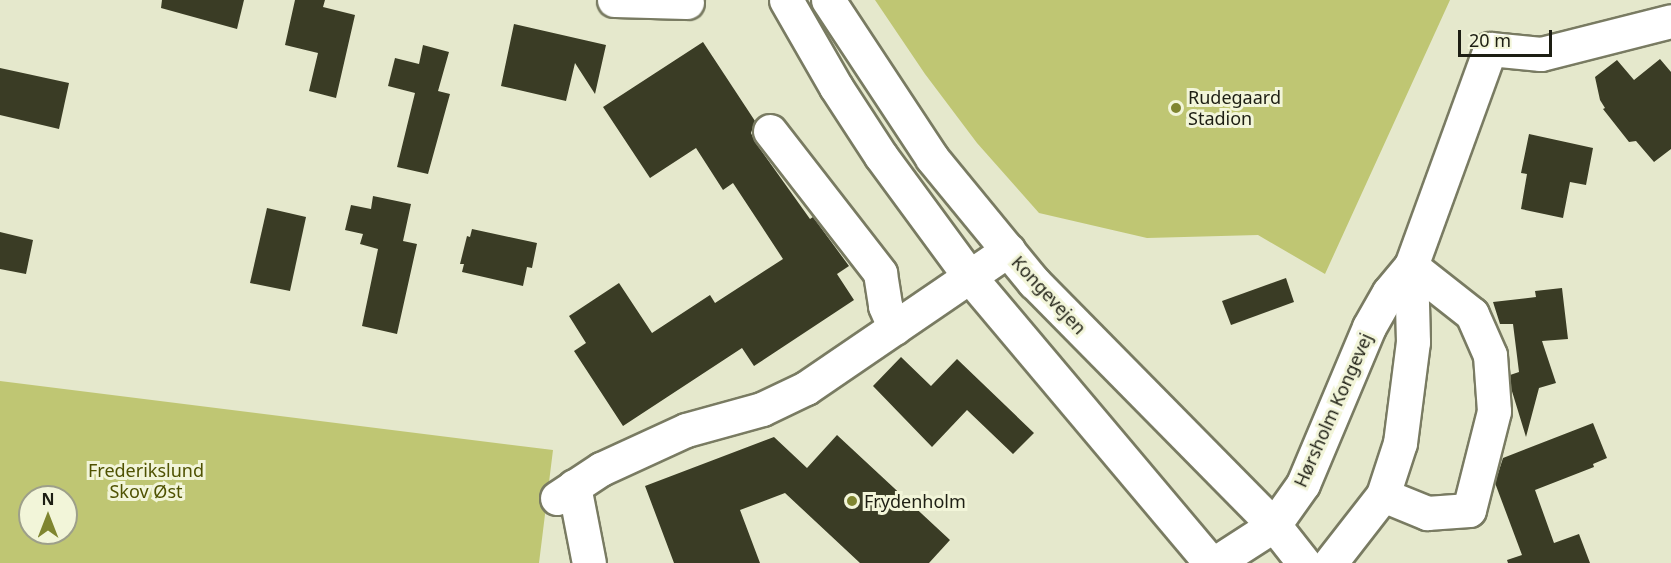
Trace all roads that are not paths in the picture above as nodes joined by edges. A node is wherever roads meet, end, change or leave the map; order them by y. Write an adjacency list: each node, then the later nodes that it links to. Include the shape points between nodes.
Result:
1 (614, 0): 4 (main road)
2 (786, 0): 9 (main road, via 881,156)
3 (828, 0): 7 (main road, Kongevejen, via 932,158)
4 (687, 2)
5 (1671, 21): 8 (main road, Hørsholm Kongevej, via 1541,54 1490,49)
6 (770, 131): 10 (main road, via 880,273 885,306)
7 (1008, 250): 9 (main road); 12 (main road, Kongevejen, via 1034,282)
8 (1411, 266): 11 (main road, Hørsholm Kongevej, via 1413,342 1400,443); 11 (main road, via 1472,314 1490,355 1494,411 1469,510 1427,513); 12 (main road, Hørsholm Kongevej, via 1389,292 1369,327 1303,484)
9 (969, 276): 10 (main road); 14 (main road)
10 (895, 328): 13 (main road, via 806,388 762,409 686,430 601,469 566,492)
11 (1383, 495): 16 (main road, Hørsholm Kongevej)
12 (1274, 525): 14 (main road, Hørsholm Kongevej); 15 (main road, Kongevejen)
13 (589, 563)
14 (1213, 563)
15 (1304, 563)
16 (1330, 563)

